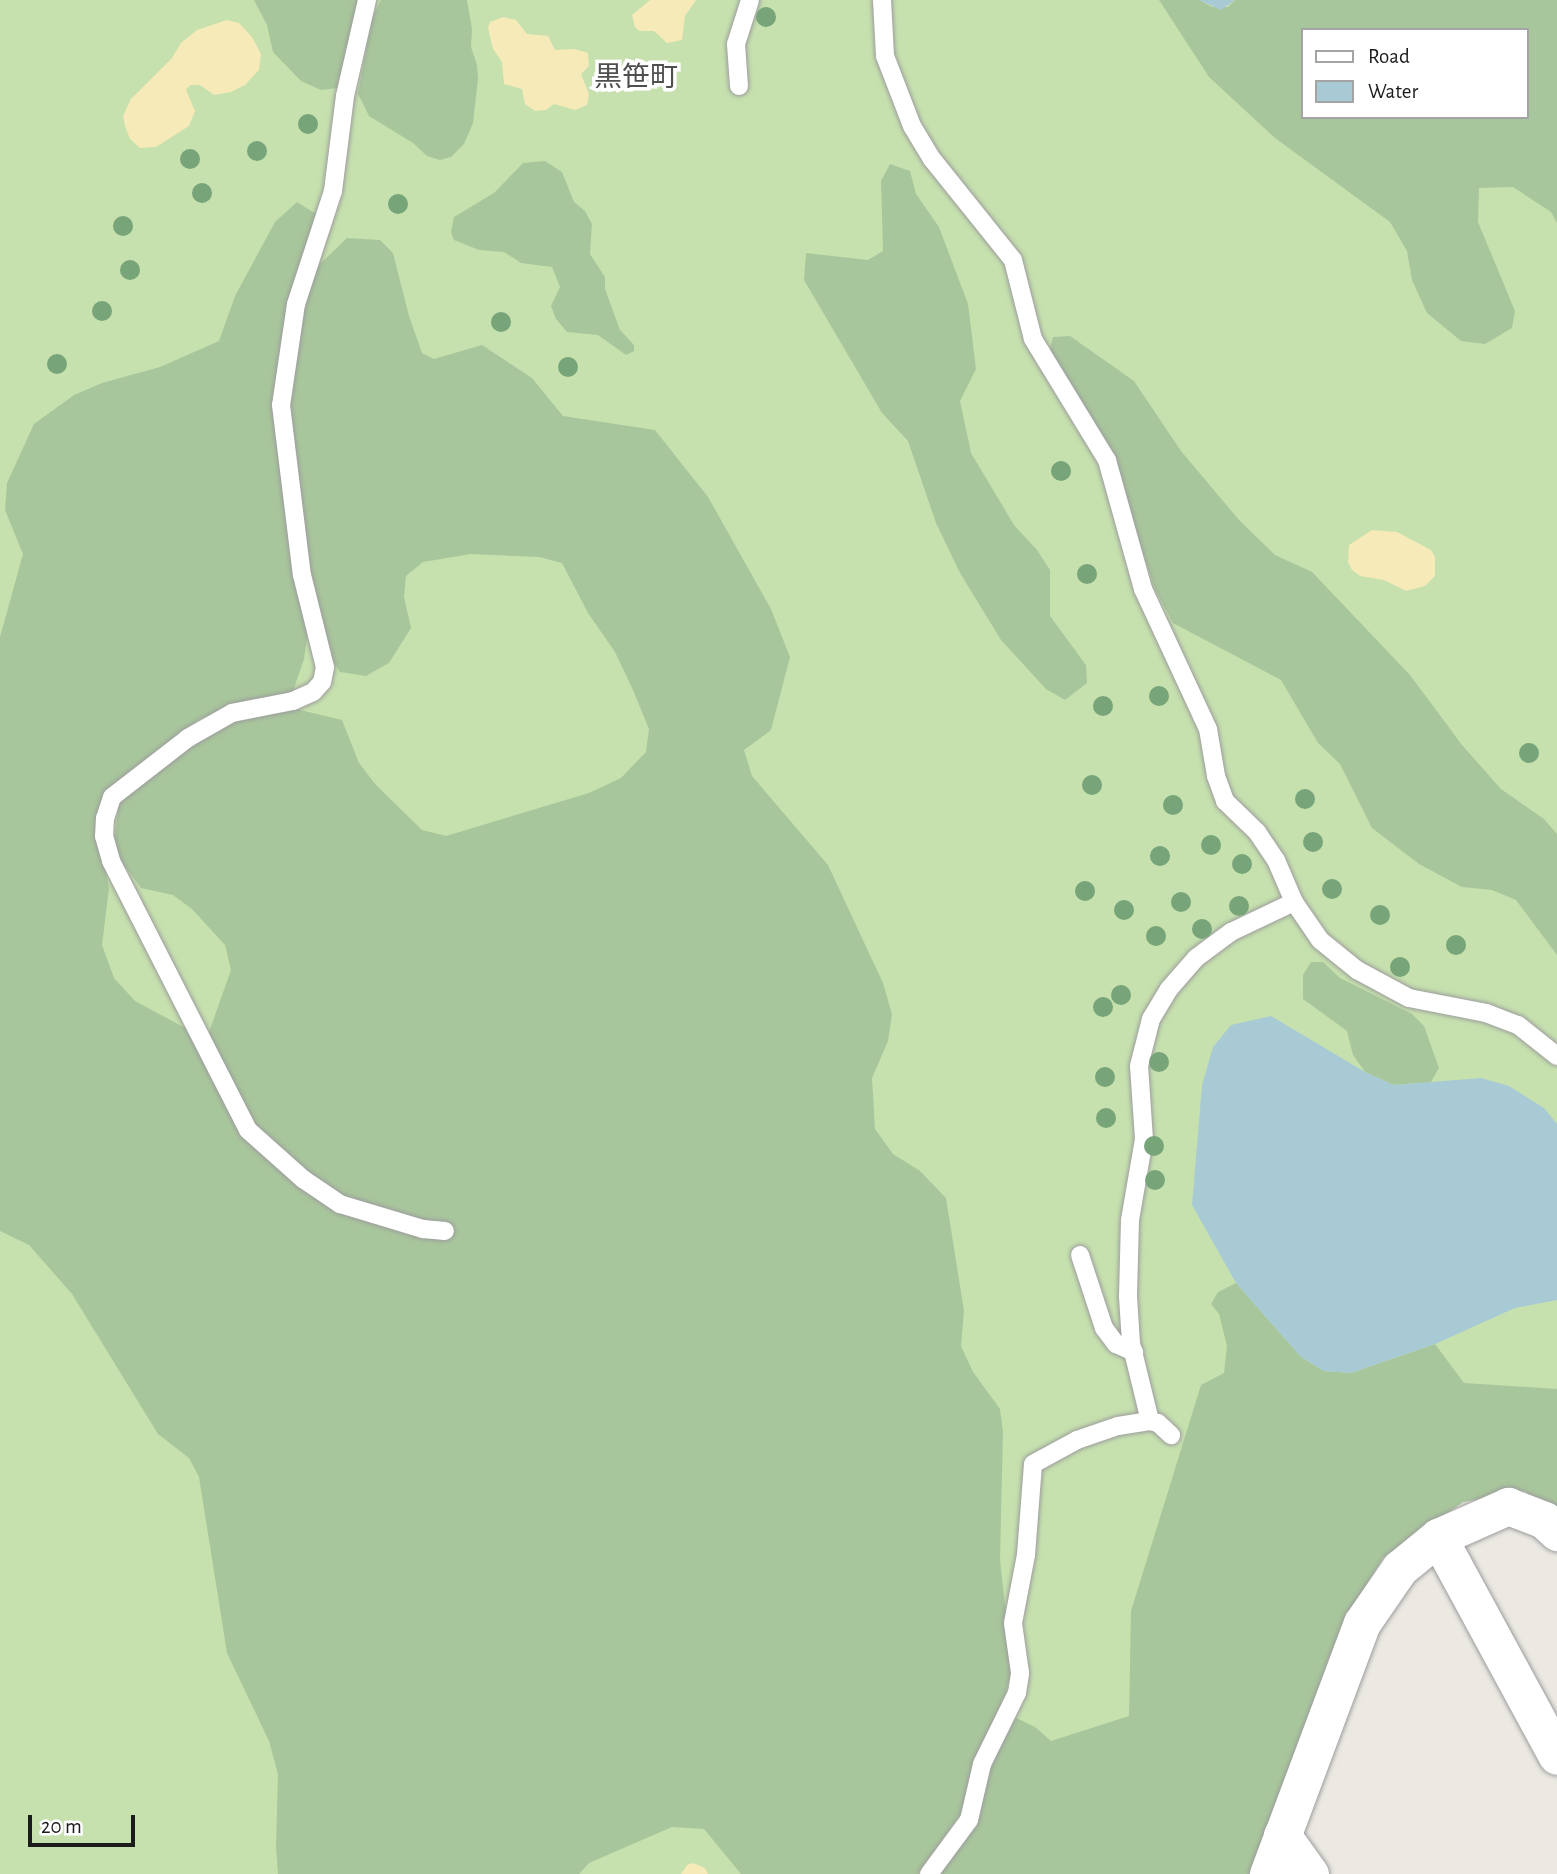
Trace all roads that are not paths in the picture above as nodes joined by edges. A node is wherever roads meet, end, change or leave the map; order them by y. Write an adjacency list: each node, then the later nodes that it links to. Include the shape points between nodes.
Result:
1 (367, 0): 7 (lane, via 345,96 333,191 296,304 281,405 302,575 326,667 322,682 293,701 232,713 188,738 112,797 104,818 104,836 111,861 248,1130 303,1179 340,1204)
2 (750, 0): 4 (lane, via 736,44)
3 (882, 0): 5 (lane, via 885,56 912,126 932,159 1013,260 1033,339 1107,460 1143,589 1208,729 1225,801 1257,832 1276,860)
4 (739, 86)
5 (1294, 902): 6 (lane, via 1320,940 1357,970 1409,998 1486,1013 1518,1025); 9 (lane, via 1231,932 1196,957 1151,1019 1139,1066 1144,1139 1130,1220 1128,1296)
6 (1557, 1056)
7 (444, 1231)
8 (1080, 1255): 9 (lane, via 1104,1328 1116,1344)
9 (1134, 1352): 10 (lane)
10 (1150, 1421): 11 (lane); 16 (lane, via 1077,1440 1033,1464 1026,1555 1013,1623 1020,1673 1017,1693 982,1764 969,1820)
11 (1171, 1435)
12 (1557, 1532): 13 (street, via 1544,1520 1508,1506)
13 (1438, 1537): 14 (street); 15 (street, via 1400,1568 1362,1623)
14 (1557, 1756)
15 (1282, 1835): 17 (street); 18 (street)
16 (929, 1874)
17 (1268, 1874)
18 (1311, 1874)

